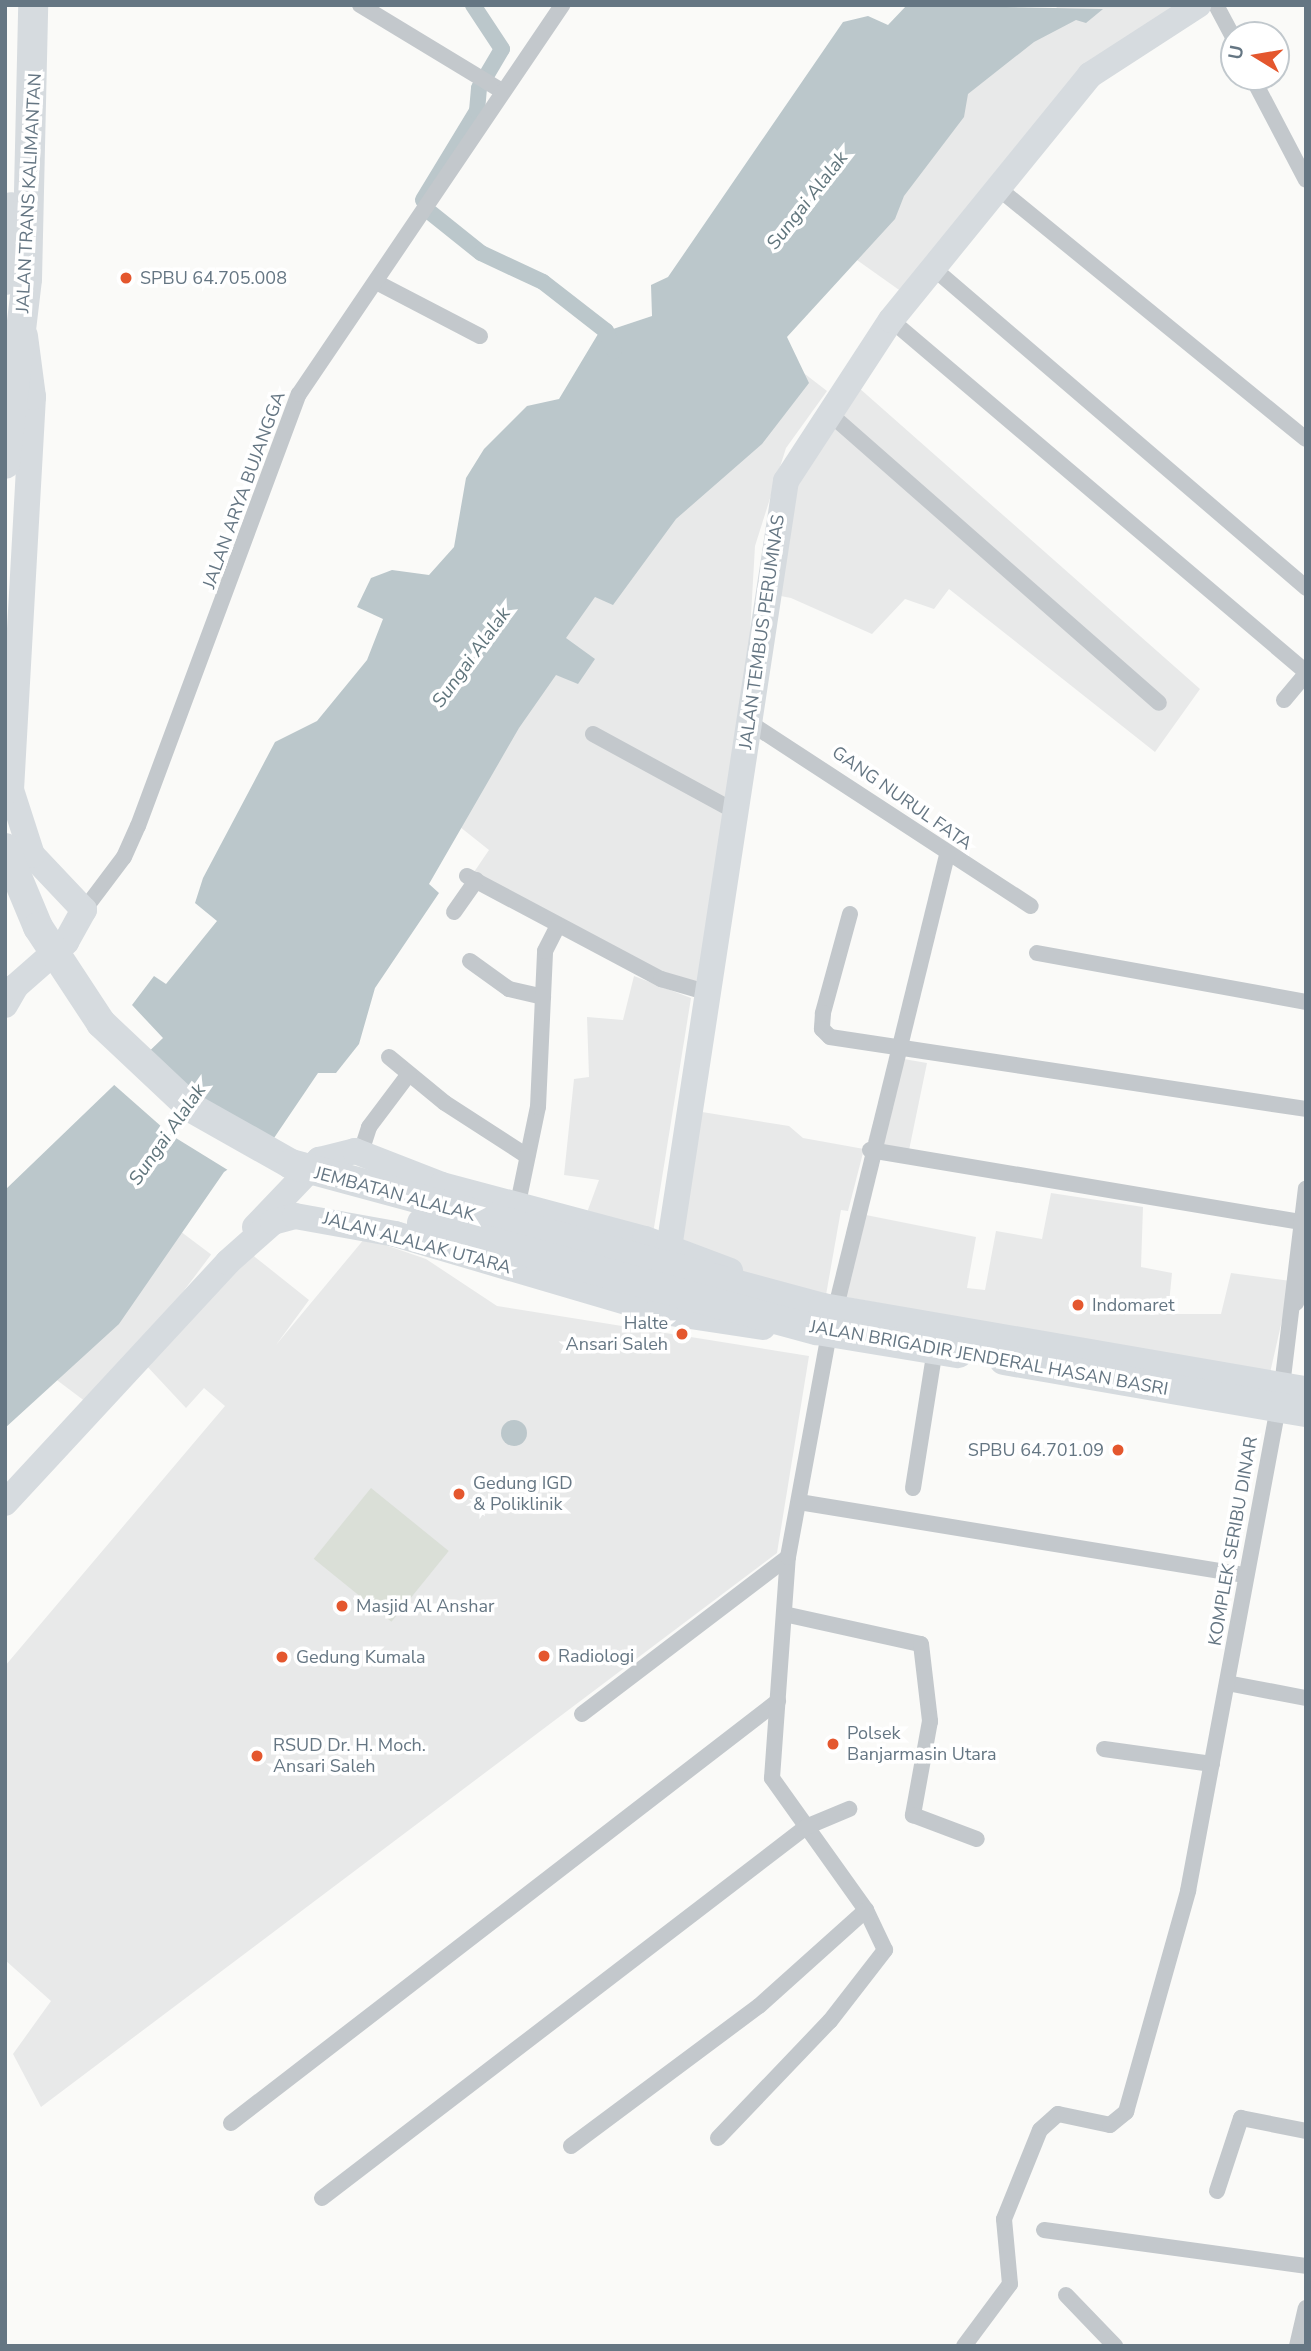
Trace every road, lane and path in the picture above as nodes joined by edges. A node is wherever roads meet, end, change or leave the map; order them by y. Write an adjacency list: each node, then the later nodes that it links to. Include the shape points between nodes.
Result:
1 (22, 5): 13 (highway, JALAN TRANS KALIMANTAN)
2 (33, 5): 16 (highway, JALAN TRANS KALIMANTAN)
3 (360, 5): 8 (street)
4 (562, 5): 8 (street, JALAN ARYA BUJANGGA)
5 (1198, 5): 11 (main road, JALAN TEMBUS PERUMNAS, via 1100,65)
6 (1216, 5): 7 (street)
7 (1224, 21)
8 (498, 88): 14 (street, JALAN ARYA BUJANGGA)
9 (1259, 91): 10 (street)
10 (1306, 180)
11 (999, 188): 12 (main road, JALAN TEMBUS PERUMNAS); 19 (street)
12 (932, 267): 15 (main road, JALAN TEMBUS PERUMNAS); 21 (street)
13 (5, 280)
14 (378, 283): 17 (street); 32 (street, JALAN ARYA BUJANGGA, via 299,394 138,826 124,857)
15 (891, 320): 18 (main road, JALAN TEMBUS PERUMNAS); 22 (street)
16 (22, 331): 20 (highway, JALAN TRANS KALIMANTAN); 32 (main road, via 30,346 33,397 11,790 32,855)
17 (480, 336)
18 (829, 413): 24 (street); 25 (main road, JALAN TEMBUS PERUMNAS, via 796,459 778,507)
19 (1306, 439)
20 (5, 464)
21 (1306, 588)
22 (1306, 673): 23 (street)
23 (1284, 700)
24 (1159, 703)
25 (750, 723): 27 (main road, JALAN TEMBUS PERUMNAS); 29 (street, GANG NURUL FATA, via 832,771)
26 (593, 734): 27 (street)
27 (736, 812): 39 (main road, JALAN TEMBUS PERUMNAS)
28 (5, 848): 53 (highway, JEMBATAN ALALAK, via 38,926 78,992 132,1056 211,1122 320,1175)
29 (947, 855): 31 (street, GANG NURUL FATA); 42 (street)
30 (5, 898): 53 (highway, JEMBATAN ALALAK, via 40,970 86,1036 167,1115 226,1155 314,1194)
31 (1031, 906)
32 (84, 910): 38 (main road, via 66,942)
33 (454, 912): 35 (street, via 471,878)
34 (850, 914): 42 (street, via 822,1028 835,1038)
35 (558, 925): 39 (street, via 661,979); 40 (street, via 545,951)
36 (1037, 953): 41 (street)
37 (470, 961): 40 (street, via 509,989)
38 (8, 989)
39 (709, 993): 53 (main road, JALAN TEMBUS PERUMNAS)
40 (543, 997): 48 (street, via 538,1107)
41 (1306, 1002)
42 (900, 1052): 45 (street); 46 (street)
43 (389, 1057): 44 (street)
44 (409, 1074): 47 (street, via 369,1127); 48 (street)
45 (1306, 1109)
46 (870, 1150): 52 (street); 56 (street)
47 (361, 1152): 50 (main road, via 319,1160); 51 (main road)
48 (527, 1156): 51 (street)
49 (1306, 1188): 52 (street)
50 (285, 1207): 56 (main road, JALAN ALALAK UTARA, via 657,1311); 61 (main road, via 228,1262)
51 (517, 1208): 53 (main road)
52 (1304, 1223): 55 (street)
53 (649, 1261): 56 (highway, JALAN BRIGADIR JENDERAL HASAN BASRI); 56 (main road)
54 (1306, 1275): 55 (street)
55 (1294, 1307): 58 (street, KOMPLEK SERIBU DINAR)
56 (826, 1321): 57 (highway, JALAN BRIGADIR JENDERAL HASAN BASRI); 58 (highway, JALAN BRIGADIR JENDERAL HASAN BASRI); 60 (street)
57 (935, 1349): 58 (highway, JALAN BRIGADIR JENDERAL HASAN BASRI); 59 (street)
58 (1293, 1399): 63 (street, KOMPLEK SERIBU DINAR)
59 (913, 1488)
60 (799, 1502): 62 (street); 63 (street)
61 (5, 1503)
62 (788, 1557): 64 (street); 68 (street)
63 (1245, 1575): 65 (street, KOMPLEK SERIBU DINAR)
64 (784, 1614): 67 (street); 73 (street, via 921,1644 930,1721 914,1815)
65 (1227, 1683): 66 (street); 70 (street, KOMPLEK SERIBU DINAR)
66 (1306, 1698)
67 (778, 1702): 72 (street, via 772,1778); 75 (street)
68 (582, 1714)
69 (1104, 1749): 70 (street)
70 (1212, 1764): 86 (street, KOMPLEK SERIBU DINAR, via 1188,1891 1126,2112 1110,2125 1058,2114 1040,2130 1004,2219 1010,2284)
71 (849, 1809): 72 (street)
72 (806, 1827): 74 (street); 80 (street)
73 (977, 1839)
74 (866, 1910): 77 (street, via 883,1941 883,1959); 78 (street, via 759,2006)
75 (231, 2123)
76 (1306, 2131): 79 (street, via 1241,2118)
77 (718, 2138)
78 (571, 2146)
79 (1217, 2192)
80 (322, 2198)
81 (1044, 2230): 82 (street)
82 (1306, 2266)
83 (1066, 2295): 85 (street)
84 (1306, 2308): 87 (street)
85 (1112, 2345)
86 (964, 2346)
87 (1297, 2346)

